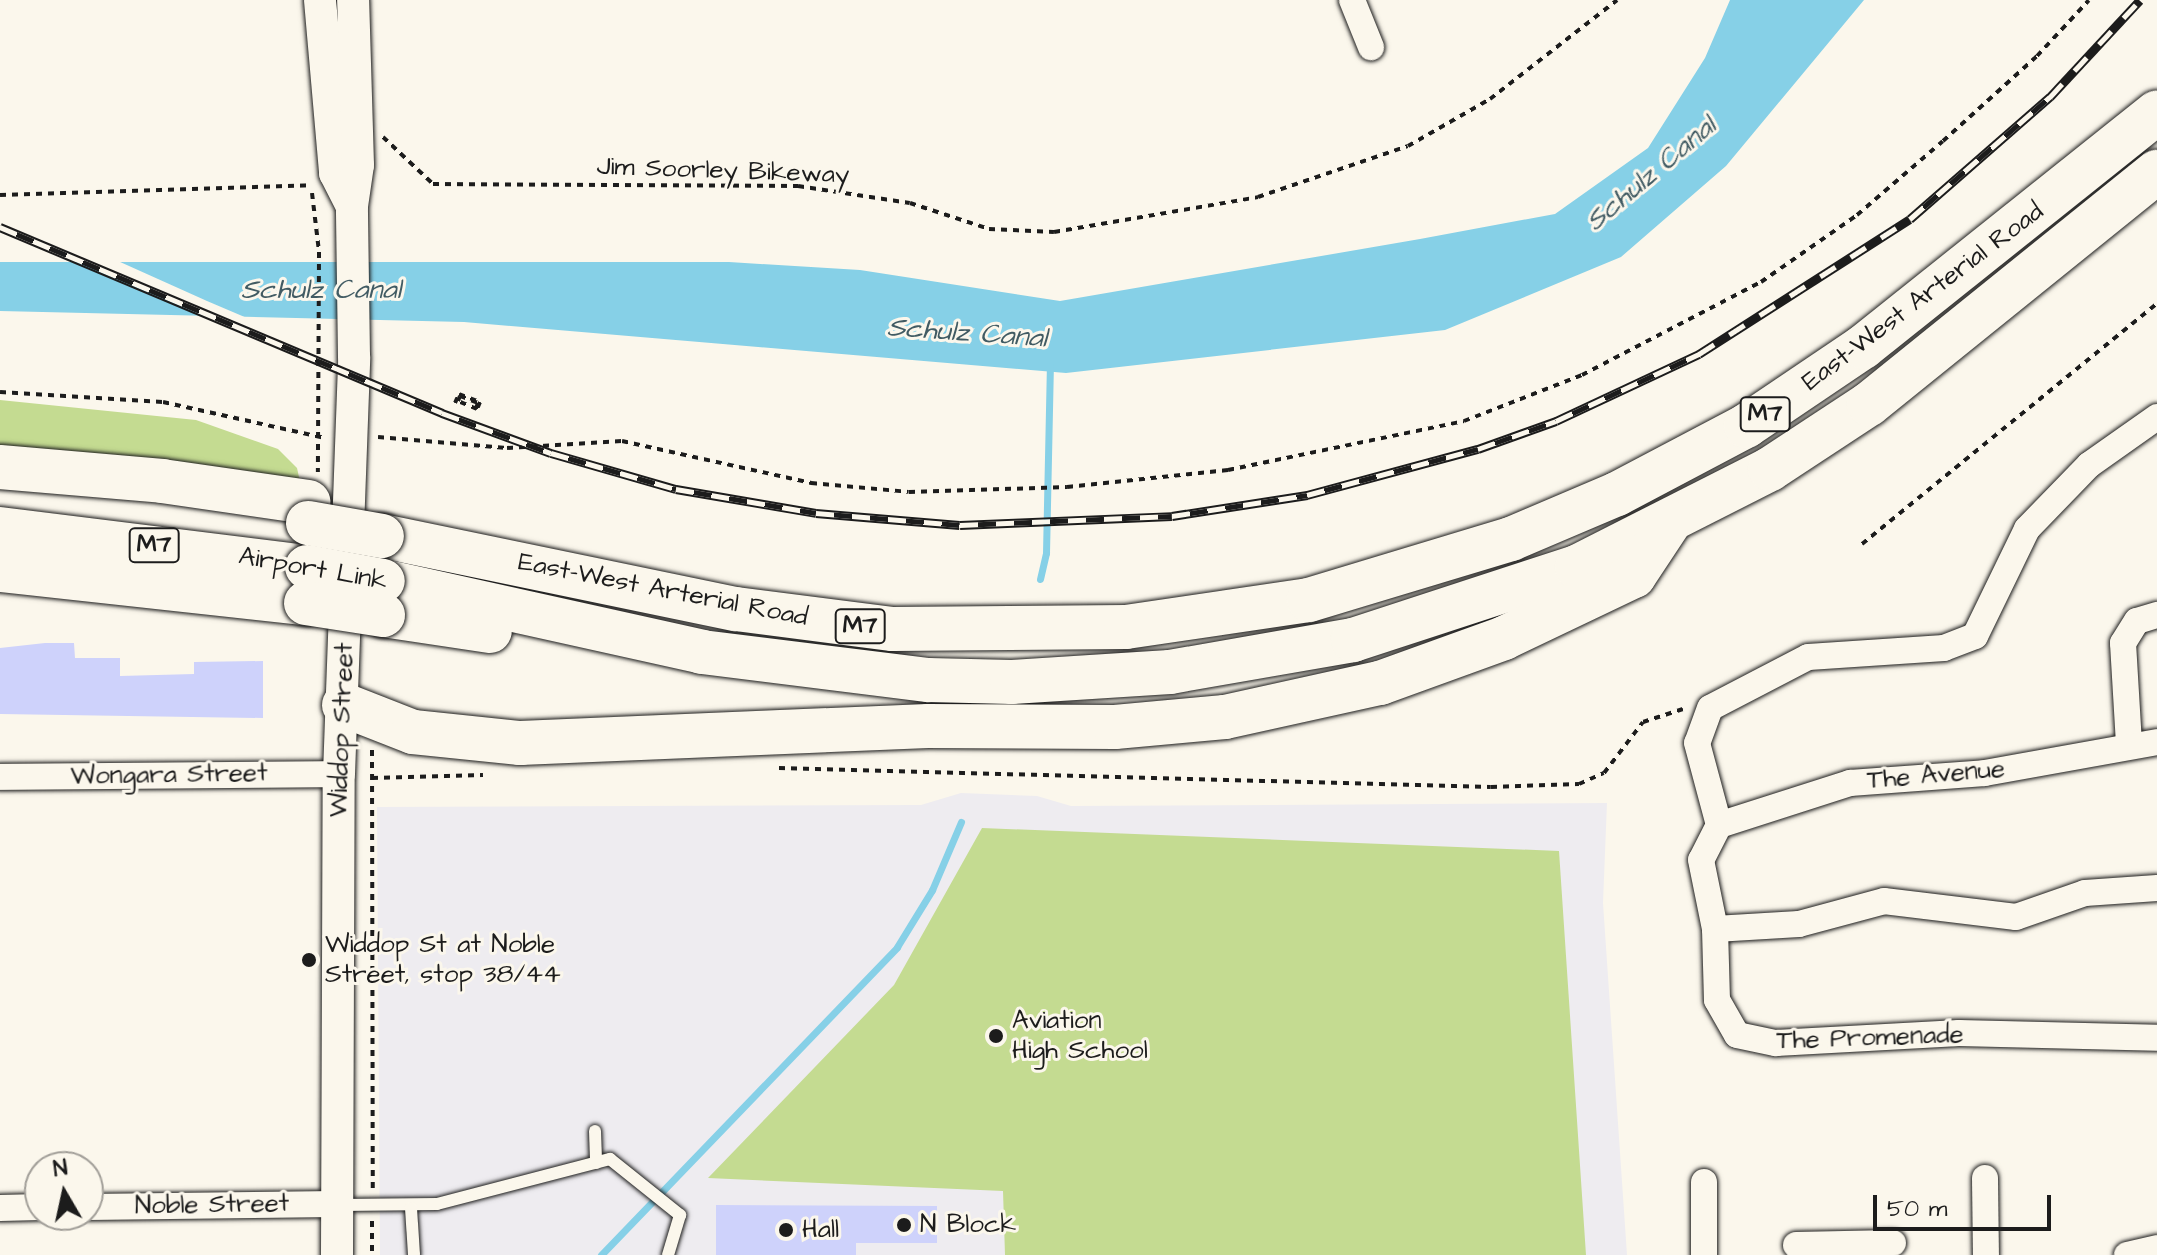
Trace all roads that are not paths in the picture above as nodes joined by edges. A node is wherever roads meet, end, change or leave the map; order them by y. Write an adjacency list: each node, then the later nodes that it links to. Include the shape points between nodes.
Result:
1 (320, 0): 7 (street, Widdop Street, via 333,161)
2 (353, 0): 7 (street, Widdop Street, via 358,165)
3 (1352, 0): 4 (street)
4 (1371, 47)
5 (2157, 112): 11 (highway, East-West Arterial Road / M7, via 1863,347 1746,426 1558,520 1378,583 1241,612 1126,627 944,632 736,609)
6 (2157, 172): 12 (highway, East-West Arterial Road / M7, via 1869,404 1770,469)
7 (352, 206): 18 (street, Widdop Street, via 355,327 333,438)
8 (2157, 417): 23 (street, via 2089,465 2027,529 1975,636 1944,648 1808,657 1705,713 1697,743)
9 (0, 467): 11 (highway, via 162,481)
10 (0, 493): 11 (highway, Airport Link / M7)
11 (308, 513)
12 (1670, 521): 17 (highway, East-West Arterial Road / M7, via 1577,567 1423,621 1275,656 1170,672 1012,682 914,679 781,666); 18 (highway, via 1634,576 1504,638 1380,683 1225,717 1115,727 882,727 520,743 413,732)
13 (0, 529): 15 (highway, Airport Link / M7)
14 (0, 570): 15 (highway)
15 (306, 585): 17 (highway, Airport Link / M7, bridge)
16 (2157, 615): 20 (street, via 2137,621 2123,643)
17 (623, 633)
18 (344, 705): 21 (street, Widdop Street)
19 (2157, 742): 20 (street, The Avenue)
20 (2129, 744): 23 (street, The Avenue, via 1985,773 1850,783)
21 (339, 774): 22 (street, Wongara Street); 31 (street, Widdop Street)
22 (0, 777)
23 (1719, 825): 25 (street, The Promenade, via 1701,860)
24 (2157, 888): 25 (street, via 2085,893 2016,917 1897,900 1784,927)
25 (1715, 929): 26 (street, The Promenade, via 1719,1009 1729,1028 1746,1039 1959,1033)
26 (2157, 1038)
27 (595, 1131): 28 (lane)
28 (596, 1163): 35 (lane); 42 (lane, via 610,1159 680,1215)
29 (1985, 1178): 44 (street)
30 (1704, 1182): 43 (street)
31 (336, 1204): 33 (street, Noble Street); 35 (lane); 40 (street, Widdop Street)
32 (24, 1207): 34 (street)
33 (104, 1207)
34 (0, 1208)
35 (411, 1208): 41 (lane)
36 (1893, 1243): 39 (street)
37 (1796, 1245): 39 (street)
38 (2157, 1248): 45 (street)
39 (1846, 1250)
40 (337, 1255)
41 (414, 1255)
42 (668, 1255)
43 (1704, 1255)
44 (1986, 1255)
45 (2127, 1255)

